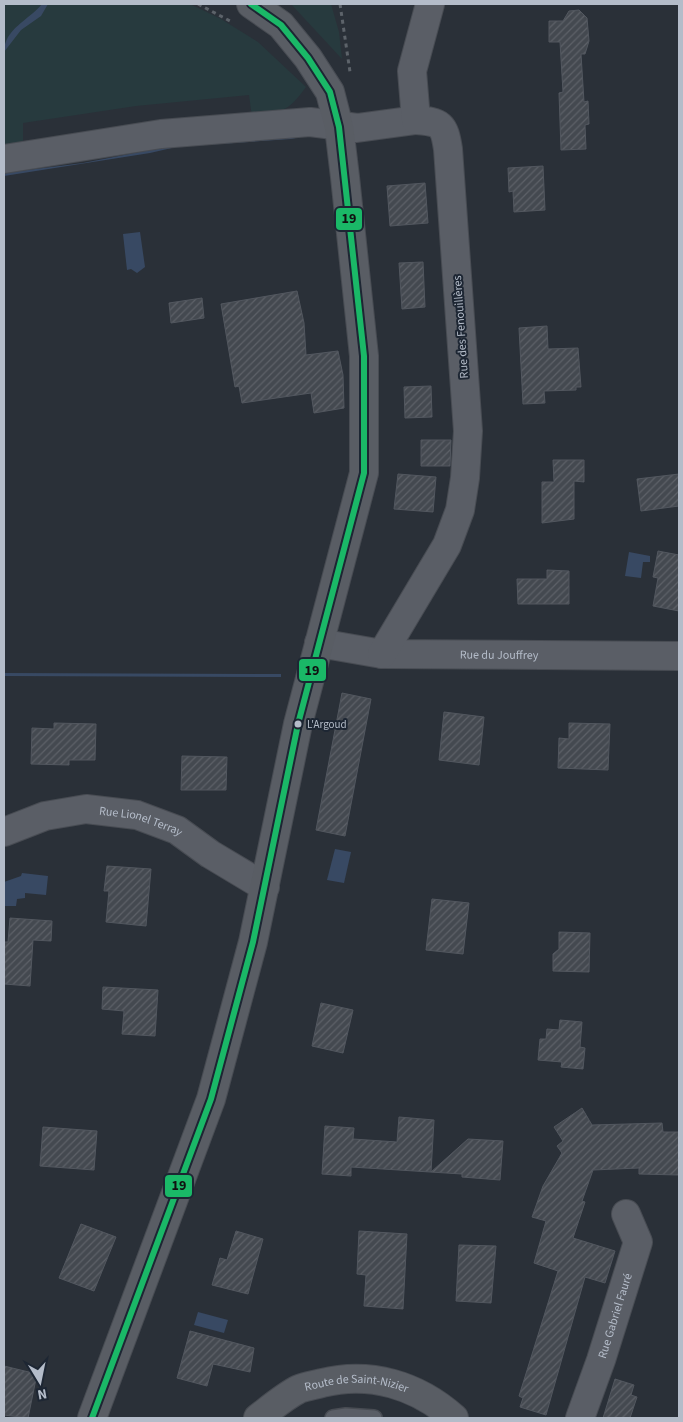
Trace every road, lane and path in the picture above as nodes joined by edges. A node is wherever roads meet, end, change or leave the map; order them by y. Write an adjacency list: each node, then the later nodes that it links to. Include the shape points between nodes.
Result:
1 (251, 4): 6 (main road, via 281,25 308,58 330,92)
2 (340, 4): 4 (path)
3 (433, 7): 5 (street, via 412,71)
4 (347, 44)
5 (416, 120): 6 (street, Rue des Fenouillères, via 357,128); 9 (street, Rue des Fenouillères, via 435,121 445,129 468,431 460,510 447,545)
6 (339, 127): 7 (street, Rue des Fenouillères, via 310,122 160,134); 8 (main road, via 364,356 364,473)
7 (4, 159)
8 (319, 642): 9 (street, Rue du Jouffrey); 12 (main road, via 298,724)
9 (382, 654): 10 (street, Rue du Jouffrey)
10 (679, 656)
11 (4, 832): 12 (street, Rue Lionel Terray, via 44,816 86,809 137,815 177,830)
12 (265, 887): 14 (main road, via 211,1099)
13 (626, 1214): 19 (street, Rue Gabriel Fauré, via 638,1242)
14 (92, 1418)
15 (258, 1418): 18 (main road, Route de Saint-Nizier, via 300,1389 344,1378 383,1380 413,1390)
16 (333, 1418): 17 (lane)
17 (374, 1418)
18 (454, 1418)
19 (580, 1418)

